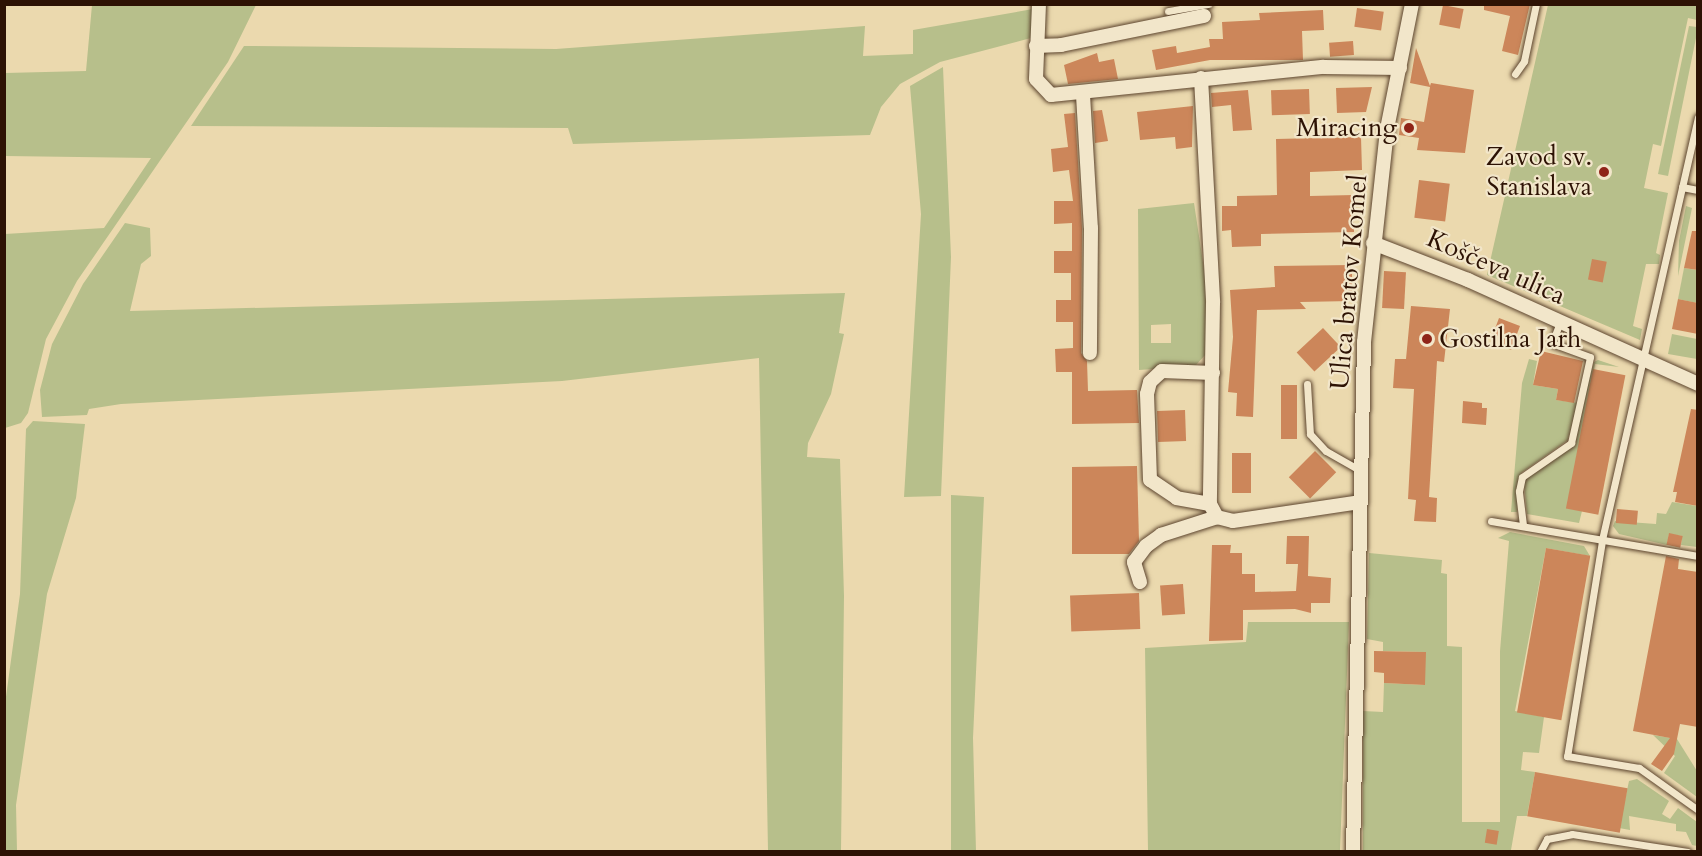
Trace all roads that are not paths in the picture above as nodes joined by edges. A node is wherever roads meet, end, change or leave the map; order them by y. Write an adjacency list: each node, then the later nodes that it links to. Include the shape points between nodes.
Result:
1 (1039, 4): 6 (street)
2 (1412, 4): 7 (street, Ulica bratov Komel)
3 (1536, 4): 8 (lane, via 1524,61)
4 (1206, 10): 5 (lane); 6 (street, via 1061,45)
5 (1168, 11)
6 (1036, 46): 10 (street, via 1036,79 1042,89 1058,96)
7 (1400, 68): 9 (street, via 1324,67); 14 (street, Ulica bratov Komel, via 1387,129)
8 (1515, 74)
9 (1201, 78): 10 (street); 18 (street)
10 (1083, 95): 16 (street, via 1091,228)
11 (1698, 117): 12 (lane)
12 (1682, 187): 13 (lane); 17 (lane)
13 (1698, 190)
14 (1373, 243): 15 (street, Koščeva ulica); 21 (street, Ulica bratov Komel)
15 (1560, 322): 17 (street, Koščeva ulica); 25 (lane, via 1552,343 1590,357 1571,443 1522,477 1519,491)
16 (1090, 353)
17 (1645, 361): 20 (street, Koščeva ulica); 26 (lane)
18 (1213, 373): 23 (street); 23 (street, via 1162,371 1150,382 1147,394 1150,480 1177,498)
19 (1307, 384): 21 (lane, via 1310,434 1326,451)
20 (1698, 384)
21 (1361, 471): 22 (street, Ulica bratov Komel)
22 (1360, 502): 23 (street, via 1233,521); 30 (street, Ulica bratov Komel)
23 (1213, 511): 28 (street, via 1146,546 1134,562)
24 (1491, 521): 25 (lane)
25 (1523, 525): 26 (lane)
26 (1602, 541): 27 (lane); 29 (lane, via 1567,756 1639,768)
27 (1698, 556)
28 (1140, 582)
29 (1698, 810)
30 (1353, 852)
31 (1540, 852): 32 (lane, via 1547,839 1572,834)
32 (1688, 852)

